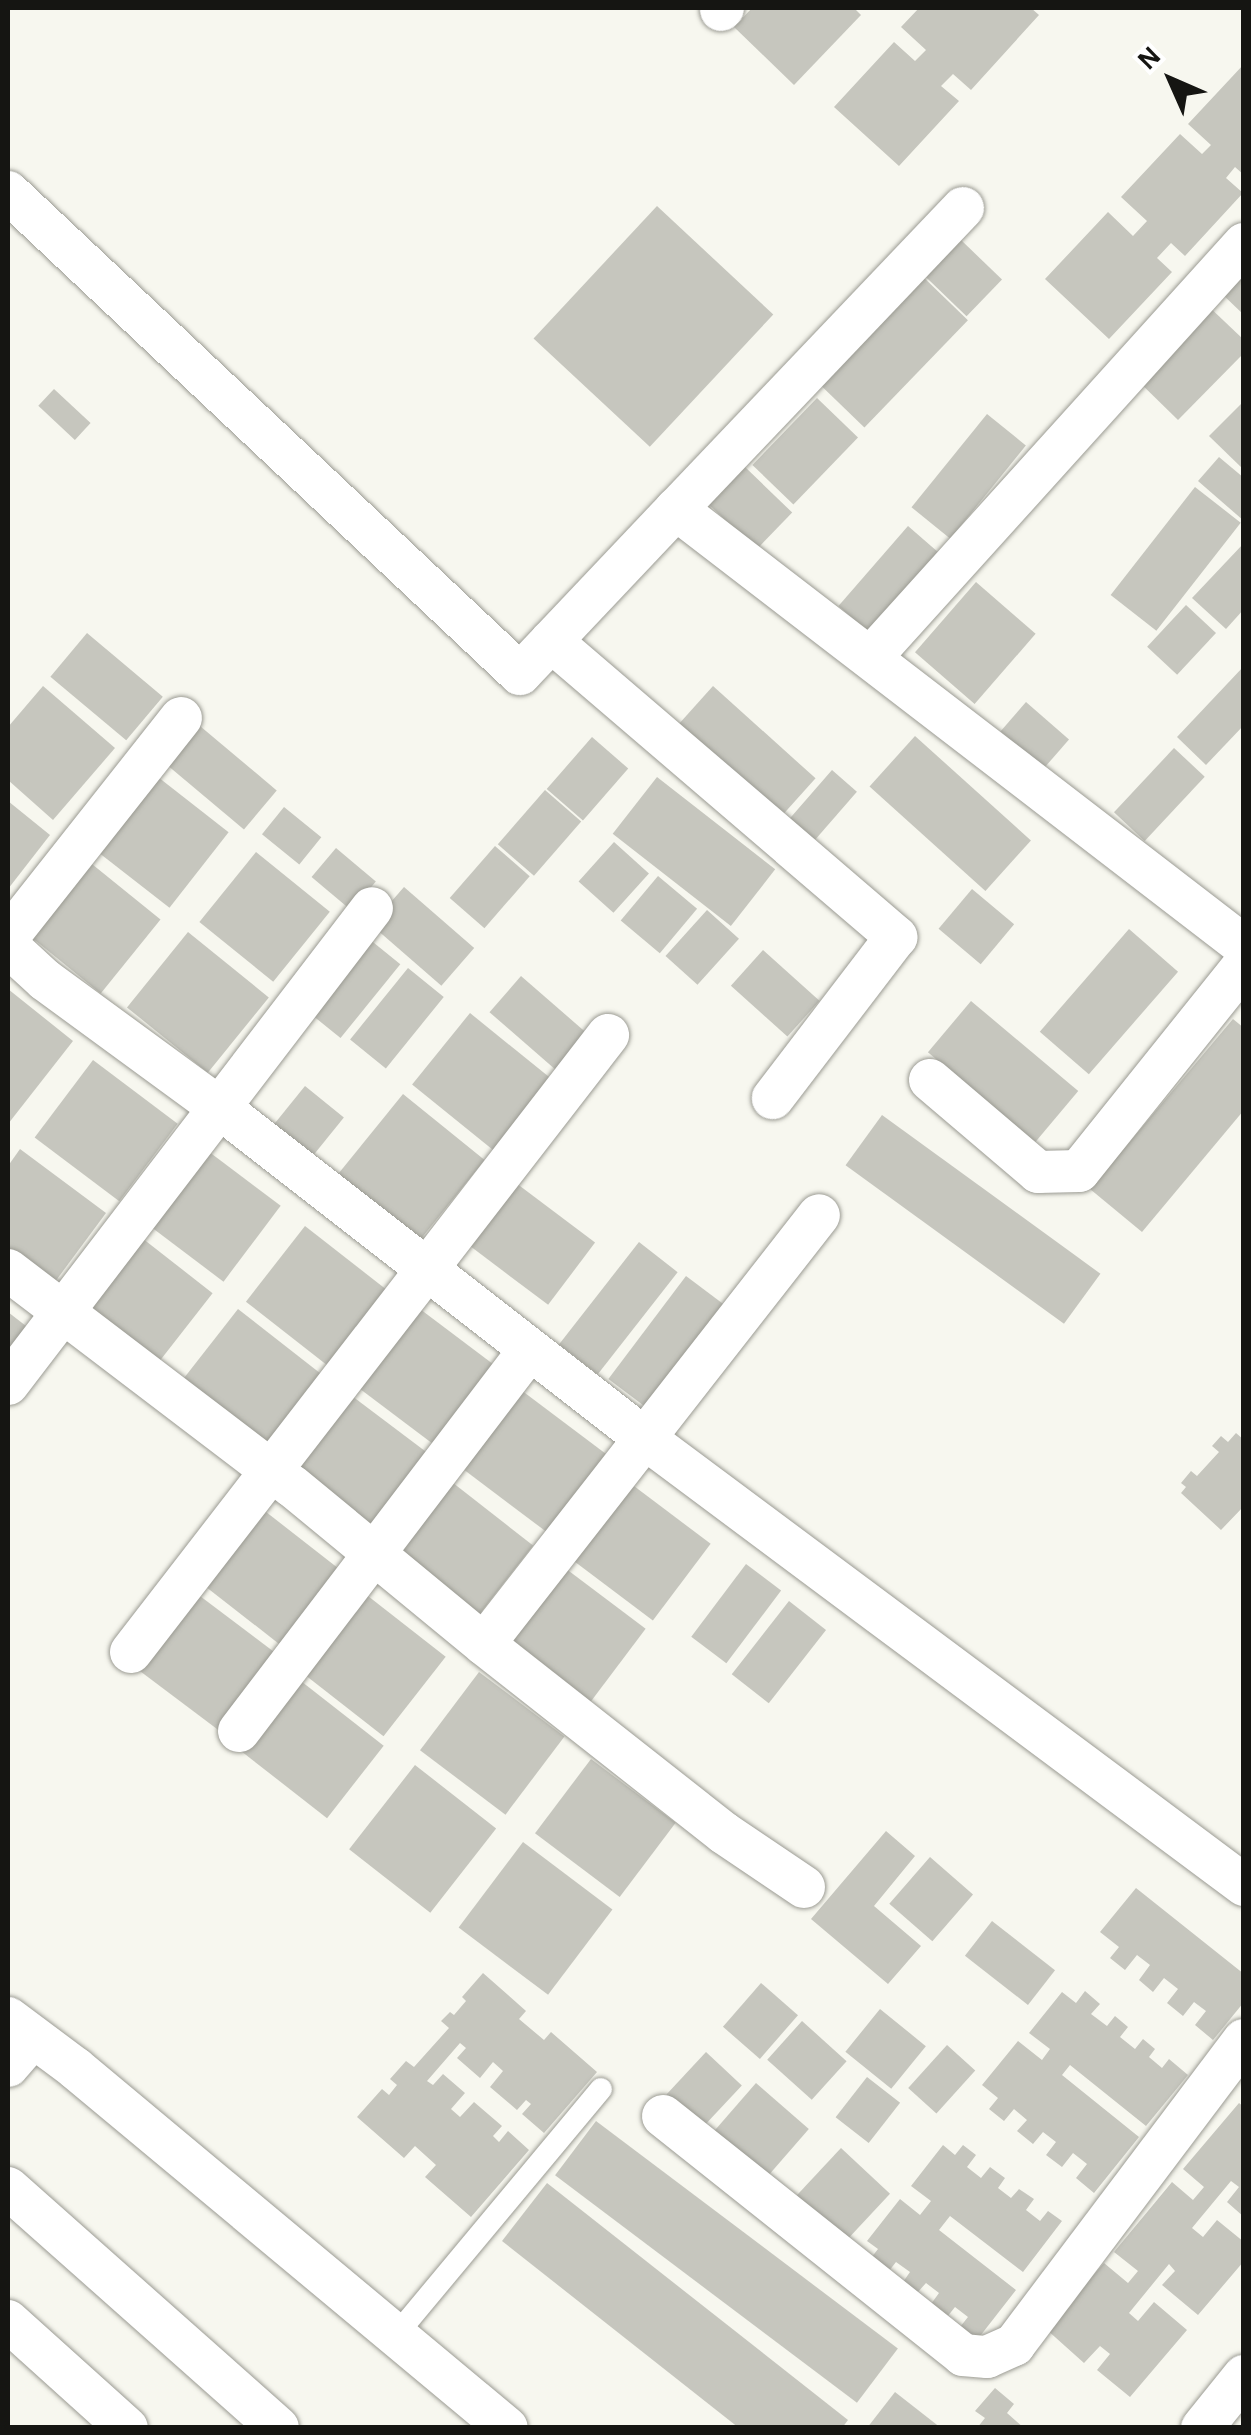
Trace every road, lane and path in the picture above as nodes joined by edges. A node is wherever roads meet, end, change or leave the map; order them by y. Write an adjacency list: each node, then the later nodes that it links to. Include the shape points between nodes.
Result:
1 (8, 192): 5 (street, via 520,674)
2 (963, 208): 4 (street)
3 (1244, 244): 6 (street)
4 (676, 509): 5 (street); 6 (street)
5 (551, 641): 15 (street, via 896,938)
6 (872, 656): 11 (street)
7 (181, 718): 9 (street)
8 (372, 908): 16 (street)
9 (8, 938)
10 (8, 946): 16 (street)
11 (1244, 946)
12 (1244, 965): 14 (street, via 1079,1171 1038,1172)
13 (608, 1035): 18 (street)
14 (930, 1080)
15 (773, 1098)
16 (216, 1105): 18 (street); 20 (street)
17 (819, 1214): 23 (street)
18 (424, 1268): 21 (street); 24 (street)
19 (8, 1270): 20 (street)
20 (61, 1311): 22 (street); 24 (street)
21 (529, 1350): 23 (street); 25 (street)
22 (8, 1384)
23 (642, 1437): 26 (street); 29 (street)
24 (272, 1470): 25 (street); 27 (street)
25 (376, 1552): 26 (street); 28 (street)
26 (484, 1644): 30 (street, via 724,1833)
27 (131, 1652)
28 (239, 1731)
29 (1244, 1885)
30 (804, 1887)
31 (16, 2040): 37 (street)
32 (1244, 2040): 34 (street, via 1014,2345 987,2357 963,2355)
33 (601, 2088): 37 (lane)
34 (663, 2116)
35 (8, 2188): 40 (street)
36 (8, 2321): 39 (street)
37 (396, 2335): 41 (street)
38 (1244, 2376): 42 (street)
39 (127, 2428)
40 (278, 2428)
41 (507, 2428)
42 (1202, 2428)

